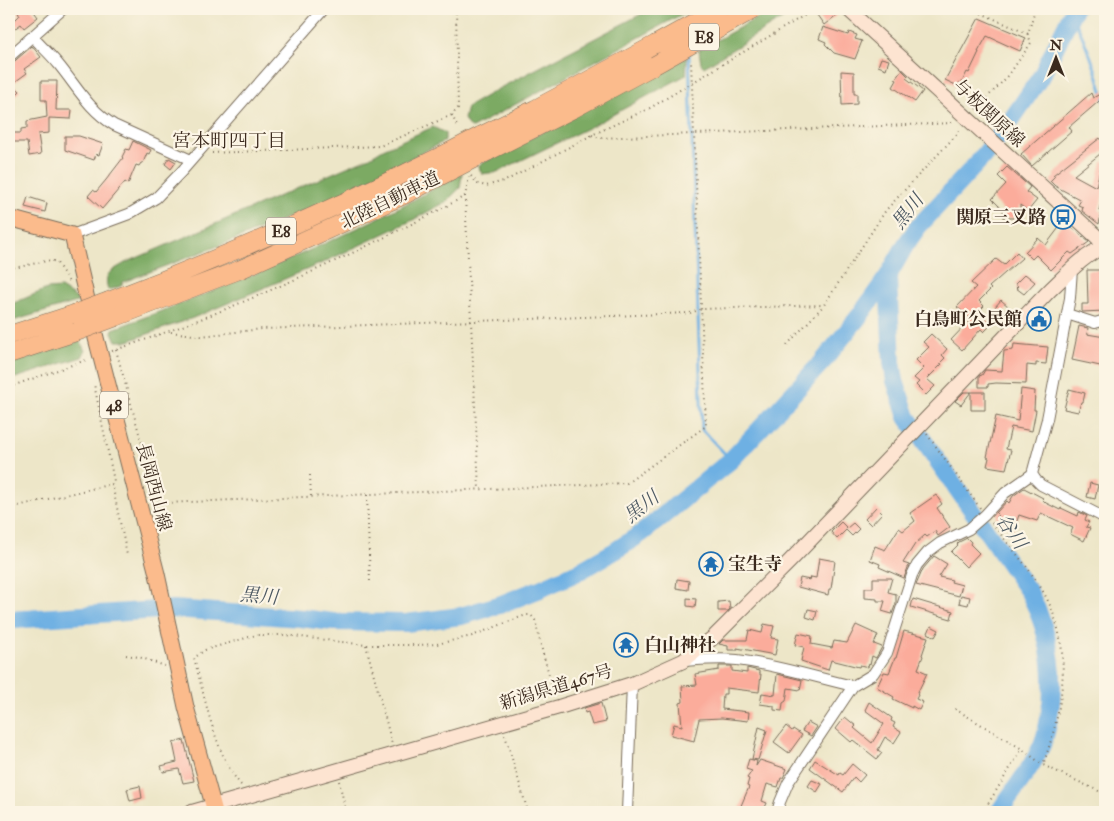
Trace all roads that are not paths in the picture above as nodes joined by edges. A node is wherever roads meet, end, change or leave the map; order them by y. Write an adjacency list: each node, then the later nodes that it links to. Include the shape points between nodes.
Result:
1 (63, 9): 6 (street)
2 (324, 9): 8 (street)
3 (719, 9): 13 (highway, 北陸自動車道 / E8, bridge, via 535,109 288,229 170,278)
4 (754, 9): 13 (highway, 北陸自動車道 / E8, bridge, via 573,109 386,203 239,270)
5 (848, 9): 11 (main road, 与板関原線)
6 (33, 37): 7 (street); 8 (street, via 102,118)
7 (9, 57)
8 (194, 156): 10 (street, via 156,198 129,214)
9 (9, 218): 10 (main road)
10 (72, 235): 23 (main road, 長岡西山線 / 48, via 157,574 186,707)
11 (1105, 246): 12 (main road, 新潟県道467号)
12 (1072, 269): 14 (street); 20 (main road, 新潟県道467号, via 714,637)
13 (113, 309): 16 (highway, 北陸自動車道 / E8, bridge, via 74,314); 17 (highway, 北陸自動車道 / E8, bridge, via 76,332)
14 (1067, 314): 15 (street, via 1095,323); 18 (street, via 1047,419)
15 (1105, 320)
16 (9, 336)
17 (9, 354)
18 (1032, 474): 19 (street, via 1041,485); 22 (street, via 1005,492 969,529 940,543 917,564 884,658 873,674)
19 (1105, 518)
20 (683, 660): 21 (main road, 新潟県道467号); 22 (street, via 736,660 776,666)
21 (632, 684): 23 (main road, 新潟県道467号); 25 (street)
22 (853, 686): 26 (street, via 788,783)
23 (214, 809): 24 (main road, 新潟県道467号)
24 (192, 812)
25 (627, 812)
26 (777, 812)

